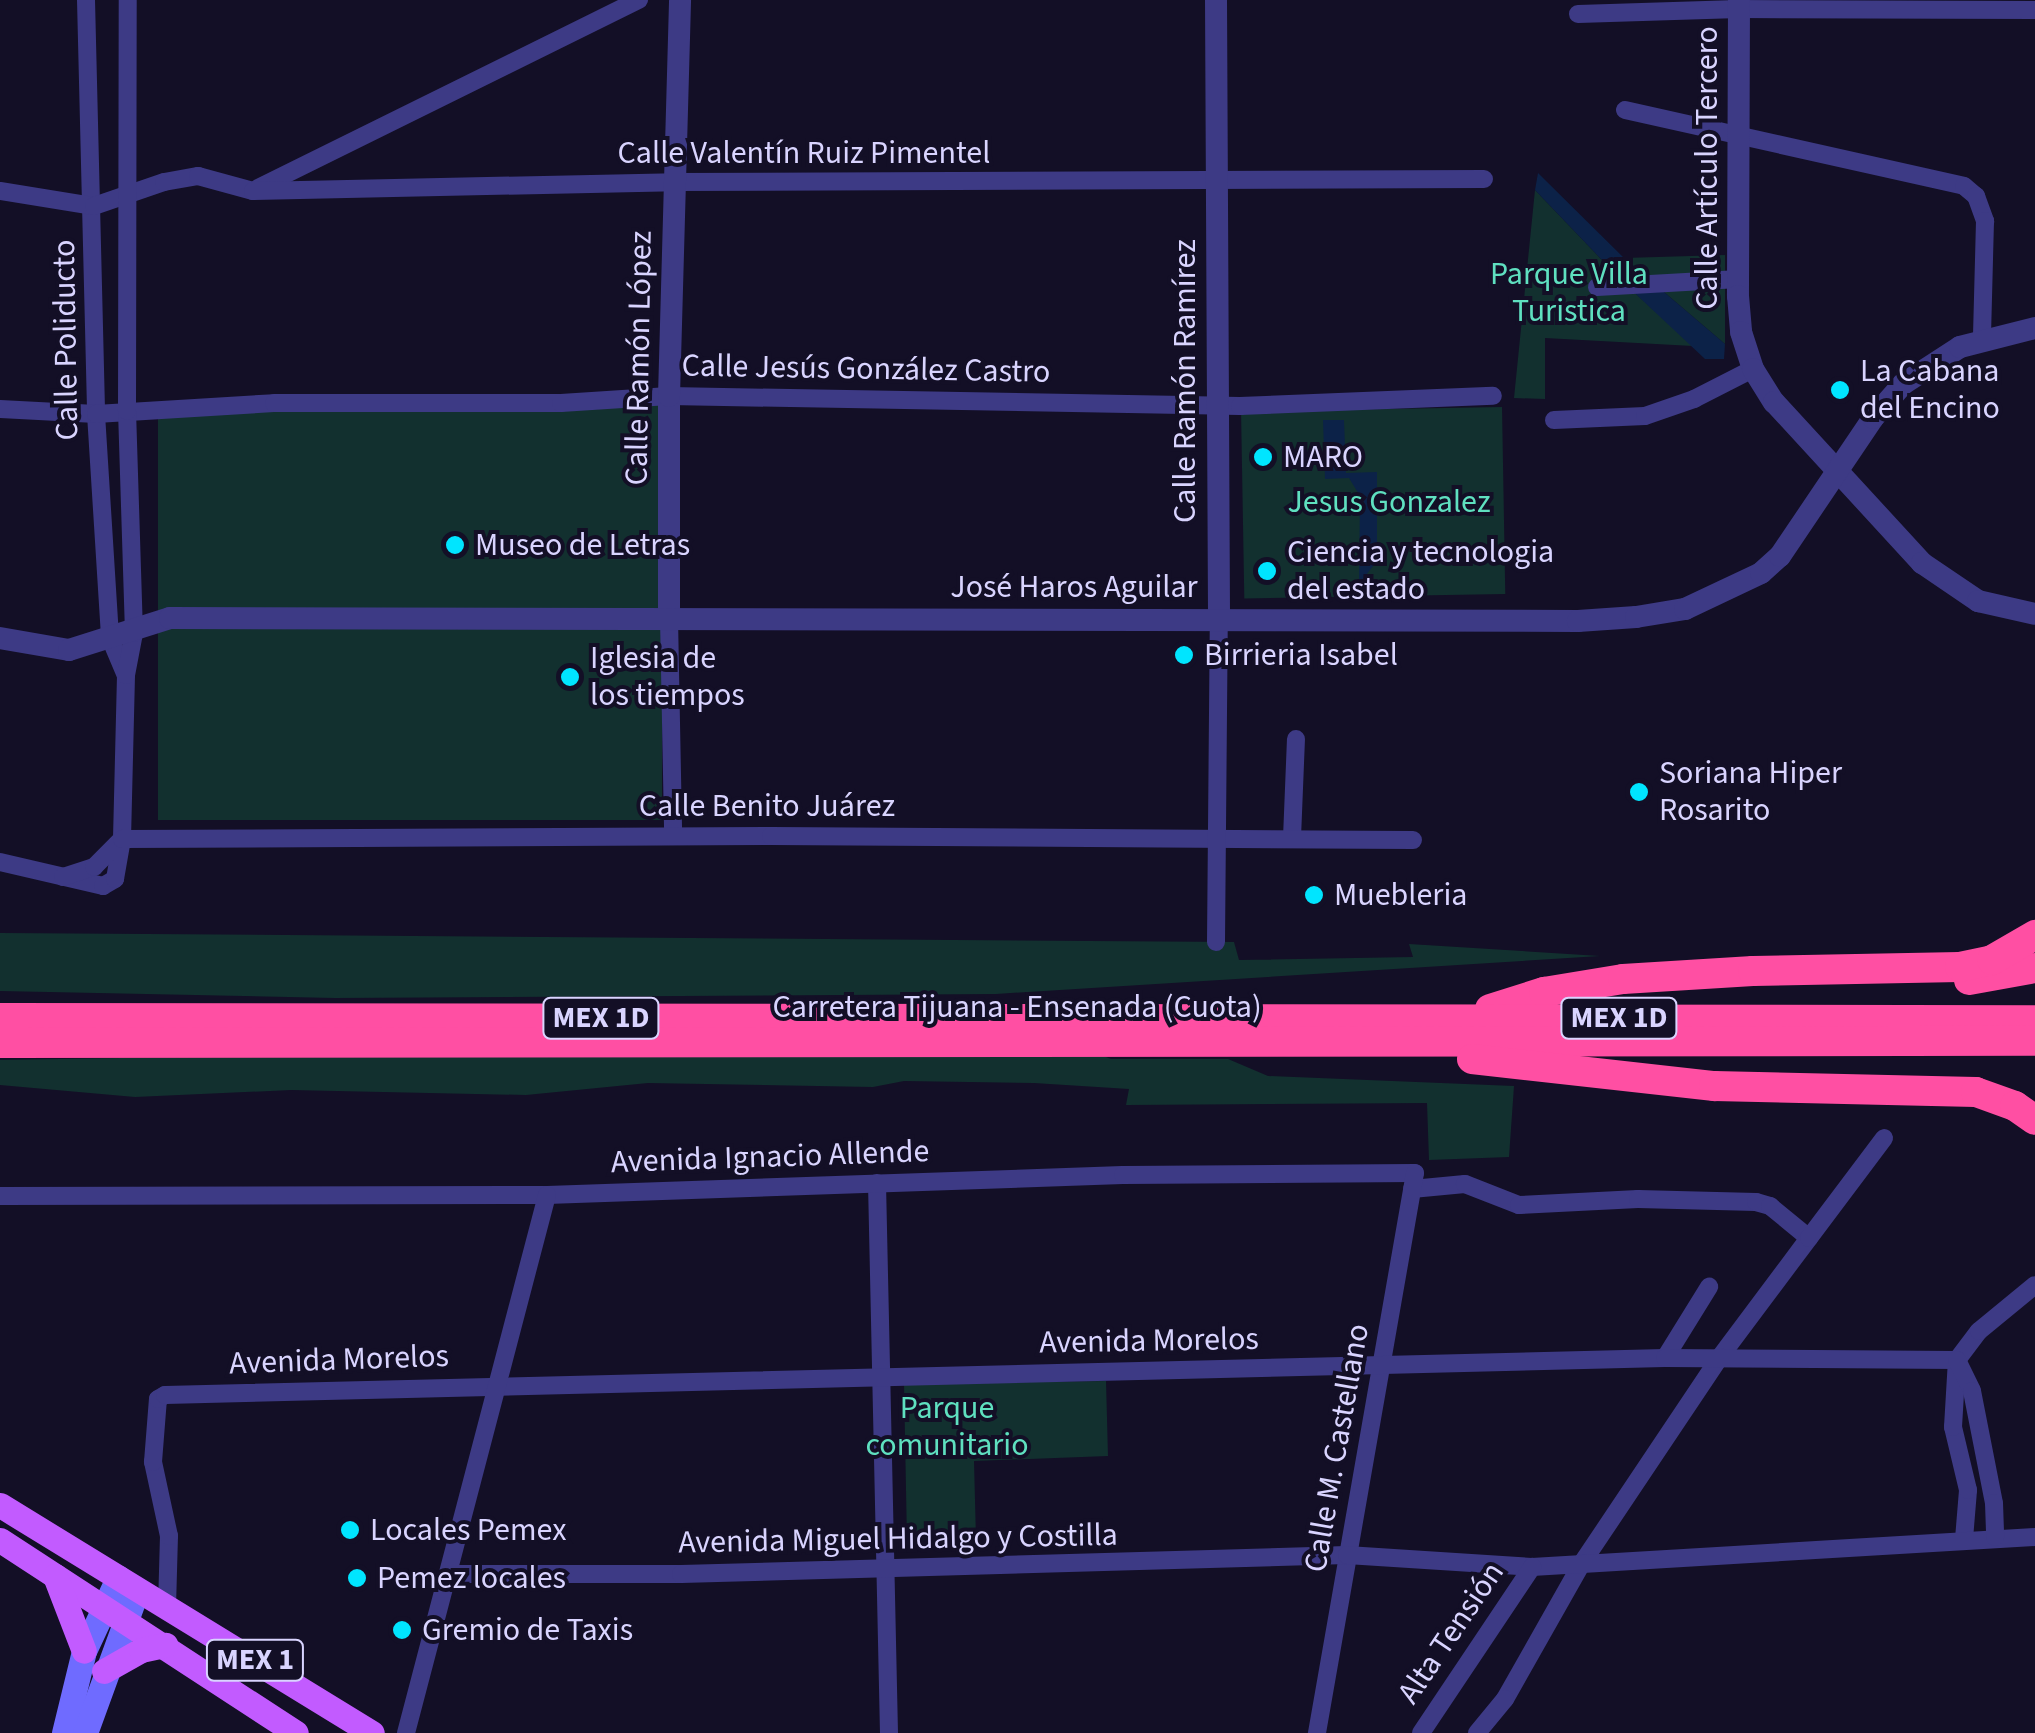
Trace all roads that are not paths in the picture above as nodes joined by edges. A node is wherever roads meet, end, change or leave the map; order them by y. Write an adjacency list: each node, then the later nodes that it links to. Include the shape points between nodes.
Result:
1 (86, 0): 17 (street, Calle Poliducto)
2 (128, 0): 16 (street, Calle Poliducto)
3 (639, 0): 14 (street)
4 (680, 0): 13 (street, Calle Ramón López)
5 (1216, 0): 12 (street, Calle Ramón Ramírez)
6 (1739, 4): 7 (street); 8 (street); 10 (street, Calle Artículo Tercero)
7 (2035, 10)
8 (1578, 14)
9 (1626, 110): 10 (street)
10 (1739, 133): 18 (street, Calle Artículo Tercero); 21 (street, via 1971,191 1984,221)
11 (1484, 179): 12 (street, Calle Valentín Ruiz Pimentel)
12 (1216, 180): 13 (street, Calle Valentín Ruiz Pimentel); 25 (street, Calle Ramón Ramírez)
13 (674, 182): 14 (street, Calle Valentín Ruiz Pimentel); 23 (street, Calle Ramón López)
14 (253, 191): 16 (street, Calle Valentín Ruiz Pimentel, via 198,176)
15 (0, 192): 17 (street)
16 (130, 194): 17 (street, Calle Valentín Ruiz Pimentel); 27 (street, Calle Poliducto)
17 (94, 206): 28 (street, Calle Poliducto)
18 (1738, 278): 19 (street); 22 (street, Calle Artículo Tercero, via 1740,332)
19 (1597, 287)
20 (2035, 328): 21 (street, José Haros Aguilar)
21 (1982, 338): 30 (street, José Haros Aguilar, via 1904,384)
22 (1752, 369): 29 (street, via 1645,416); 30 (street, Calle Artículo Tercero, via 1774,402)
23 (669, 396): 25 (street, Calle Jesús González Castro); 27 (street, Calle Jesús González Castro); 32 (street, Calle Ramón López)
24 (1492, 396): 25 (street, Calle Jesús González Castro)
25 (1218, 405): 33 (street, Calle Ramón Ramírez)
26 (0, 409): 28 (street, Calle Jesús González Castro)
27 (126, 411): 28 (street, Calle Jesús González Castro); 34 (street, Calle Poliducto)
28 (96, 414): 36 (street, Calle Poliducto)
29 (1554, 420)
30 (1840, 470): 31 (street, Calle Artículo Tercero, via 1898,540 1947,582 1978,601); 33 (street, José Haros Aguilar, via 1761,574 1685,609 1578,621)
31 (2035, 614)
32 (669, 618): 33 (street, José Haros Aguilar); 34 (street, José Haros Aguilar, via 170,618); 39 (street, Calle Ramón López)
33 (1219, 620): 40 (street, Calle Ramón Ramírez)
34 (134, 633): 36 (street, José Haros Aguilar); 37 (street, Calle Poliducto)
35 (0, 638): 36 (street, José Haros Aguilar, via 68,650)
36 (110, 638): 37 (street, Calle Poliducto)
37 (126, 675): 42 (street, Calle Poliducto)
38 (1296, 739): 41 (street)
39 (674, 836): 40 (street, Calle Benito Juárez); 42 (street, Calle Benito Juárez)
40 (1217, 837): 41 (street, Calle Benito Juárez); 47 (street, Calle Ramón Ramírez)
41 (1292, 838): 43 (street, Calle Benito Juárez)
42 (122, 839): 45 (street, via 94,867); 45 (street, Calle Poliducto, via 111,884)
43 (1413, 840)
44 (0, 862): 45 (street)
45 (63, 876)
46 (2035, 935): 49 (highway, via 1992,960 1960,967 1753,970)
47 (1216, 942)
48 (2035, 968): 49 (highway, via 1985,980 1646,988)
49 (1584, 983): 51 (highway)
50 (0, 1018): 51 (highway, Carretera Tijuana - Ensenada (Cuota) / MEX 1D)
51 (1466, 1018): 52 (highway, Carretera Tijuana - Ensenada (Cuota) / MEX 1D)
52 (2035, 1020)
53 (2035, 1042): 55 (highway, Carretera Tijuana - Ensenada (Cuota) / MEX 1D)
54 (0, 1043): 55 (highway, Carretera Tijuana - Ensenada (Cuota) / MEX 1D)
55 (1411, 1044): 56 (highway, via 1472,1060)
56 (1634, 1077): 57 (highway, via 1941,1074); 58 (highway, via 1770,1088 1976,1092)
57 (2035, 1093)
58 (2035, 1120)
59 (1884, 1138): 64 (street)
60 (1414, 1181): 61 (street, Avenida Ignacio Allende); 64 (street, Avenida Ignacio Allende, via 1464,1184 1518,1206 1756,1202); 70 (street, Calle M. Castellano)
61 (877, 1183): 62 (street, Avenida Ignacio Allende); 71 (street)
62 (547, 1195): 63 (street, Avenida Ignacio Allende); 72 (street)
63 (0, 1196)
64 (1809, 1238): 68 (street)
65 (2035, 1285): 69 (street, via 1979,1331)
66 (1709, 1287): 67 (street)
67 (1665, 1358): 68 (street, Avenida Morelos); 70 (street, Avenida Morelos)
68 (1720, 1358): 69 (street, Avenida Morelos); 79 (street)
69 (1957, 1360): 74 (street, via 1972,1391); 76 (street, via 1952,1428 1968,1490)
70 (1382, 1367): 71 (street, Avenida Morelos); 78 (street, Calle M. Castellano)
71 (882, 1377): 72 (street, Avenida Morelos); 81 (street)
72 (496, 1385): 82 (street); 85 (street, Avenida Morelos, via 160,1396 154,1475 168,1521)
73 (0, 1505): 84 (main road, MEX 1)
74 (1995, 1537): 75 (street, Avenida Miguel Hidalgo y Costilla); 76 (street, Avenida Miguel Hidalgo y Costilla)
75 (2035, 1537)
76 (1964, 1539): 79 (street, Avenida Miguel Hidalgo y Costilla)
77 (0, 1540): 83 (main road, MEX 1)
78 (1347, 1554): 80 (street, Avenida Miguel Hidalgo y Costilla); 81 (street, Avenida Miguel Hidalgo y Costilla); 96 (street, Calle M. Castellano)
79 (1582, 1563): 80 (street, Avenida Miguel Hidalgo y Costilla); 98 (street, via 1504,1700)
80 (1532, 1567): 97 (street, Alta Tensión)
81 (884, 1568): 82 (street, Avenida Miguel Hidalgo y Costilla); 95 (street)
82 (449, 1574): 94 (street)
83 (56, 1576): 86 (main road, MEX 1); 88 (main road)
84 (128, 1584): 85 (main road, MEX 1); 86 (main road)
85 (167, 1607): 93 (main road, MEX 1)
86 (114, 1612): 87 (main road, MEX 1); 88 (main road); 89 (main road)
87 (164, 1646): 89 (main road, via 140,1650); 92 (main road, MEX 1)
88 (84, 1651): 90 (main road)
89 (104, 1671): 91 (main road)
90 (64, 1733)
91 (85, 1733)
92 (296, 1733)
93 (372, 1733)
94 (406, 1733)
95 (889, 1733)
96 (1317, 1733)
97 (1421, 1733)
98 (1477, 1733)

